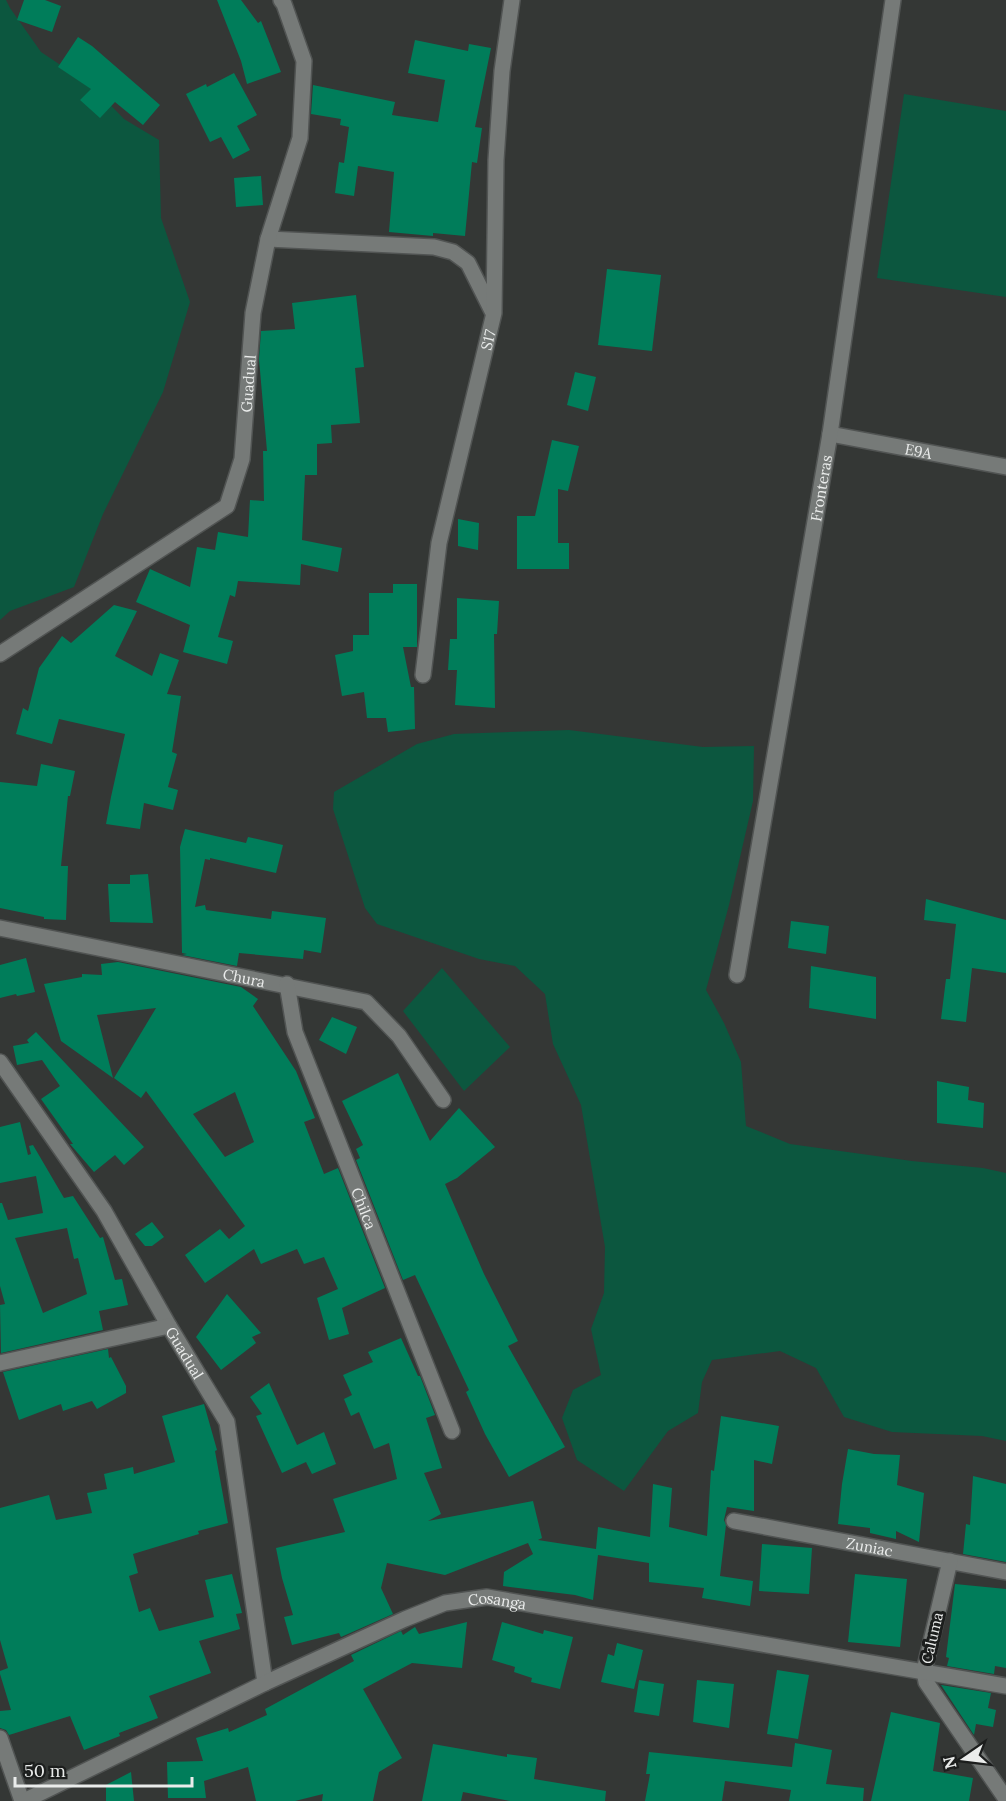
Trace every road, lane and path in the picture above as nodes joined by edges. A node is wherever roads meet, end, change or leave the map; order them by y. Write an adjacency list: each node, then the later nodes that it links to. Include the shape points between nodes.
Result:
1 (281, 0): 4 (street, Guadual, via 304,61 301,128)
2 (512, 0): 5 (street, S17, via 496,160)
3 (893, 0): 6 (street, Fronteras)
4 (268, 239): 5 (street, via 434,247 453,252 468,263); 8 (street, Guadual, via 253,313 242,459 227,506)
5 (494, 313): 9 (street, S17, via 439,543)
6 (830, 434): 7 (street, E9A); 11 (street, Fronteras)
7 (1006, 467)
8 (0, 654)
9 (423, 675)
10 (0, 928): 12 (street, Chura)
11 (737, 975)
12 (287, 984): 14 (street, Chura, via 366,1002 399,1036); 17 (street, Chilca, via 295,1032)
13 (0, 1062): 15 (street, Guadual, via 104,1211)
14 (443, 1101)
15 (169, 1326): 16 (street); 22 (street, Guadual, via 227,1422)
16 (0, 1363)
17 (452, 1431)
18 (734, 1521): 19 (street, Zuniac)
19 (950, 1561): 20 (street, Zuniac); 21 (street, Caluma)
20 (1006, 1572)
21 (924, 1671): 22 (street, Cosanga, via 487,1596 445,1603); 23 (street, Cosanga); 25 (street, Caluma, via 932,1693)
22 (266, 1683): 26 (street, Cosanga)
23 (1006, 1686)
24 (0, 1738): 26 (street)
25 (1006, 1799)
26 (23, 1801)

